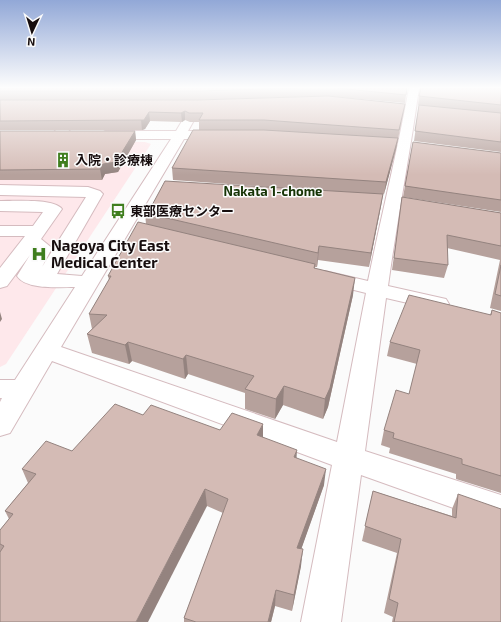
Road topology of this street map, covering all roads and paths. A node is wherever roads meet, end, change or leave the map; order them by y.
1 (77, 117) edge
2 (190, 117) edge
3 (406, 117) edge
4 (44, 135) edge
5 (58, 135) junction
6 (74, 135) edge
7 (90, 135) edge
8 (180, 135) junction
9 (234, 135) edge
10 (0, 190) edge
11 (0, 206) edge
12 (0, 231) edge
13 (35, 236) junction
14 (0, 257) edge
15 (19, 257) junction
16 (308, 273) edge
17 (44, 280) junction
18 (0, 282) edge
19 (88, 282) junction
20 (378, 290) junction
21 (455, 308) edge
22 (46, 350) junction
23 (11, 389) edge
24 (0, 425) edge
25 (348, 458) junction
26 (501, 510) edge
27 (321, 622) edge

1 - 5 street
2 - 8 street
3 - 20 street
4 - 5 street
5 - 6 street
7 - 8 street
8 - 9 street
8 - 19 street
10 - 17 street
11 - 13 street
12 - 13 street
13 - 15 street
13 - 17 street
14 - 15 street
15 - 18 street
16 - 20 street
17 - 19 street
19 - 22 street
20 - 21 street
20 - 25 street
22 - 23 street
22 - 25 street
23 - 24 street
25 - 26 street
25 - 27 street

